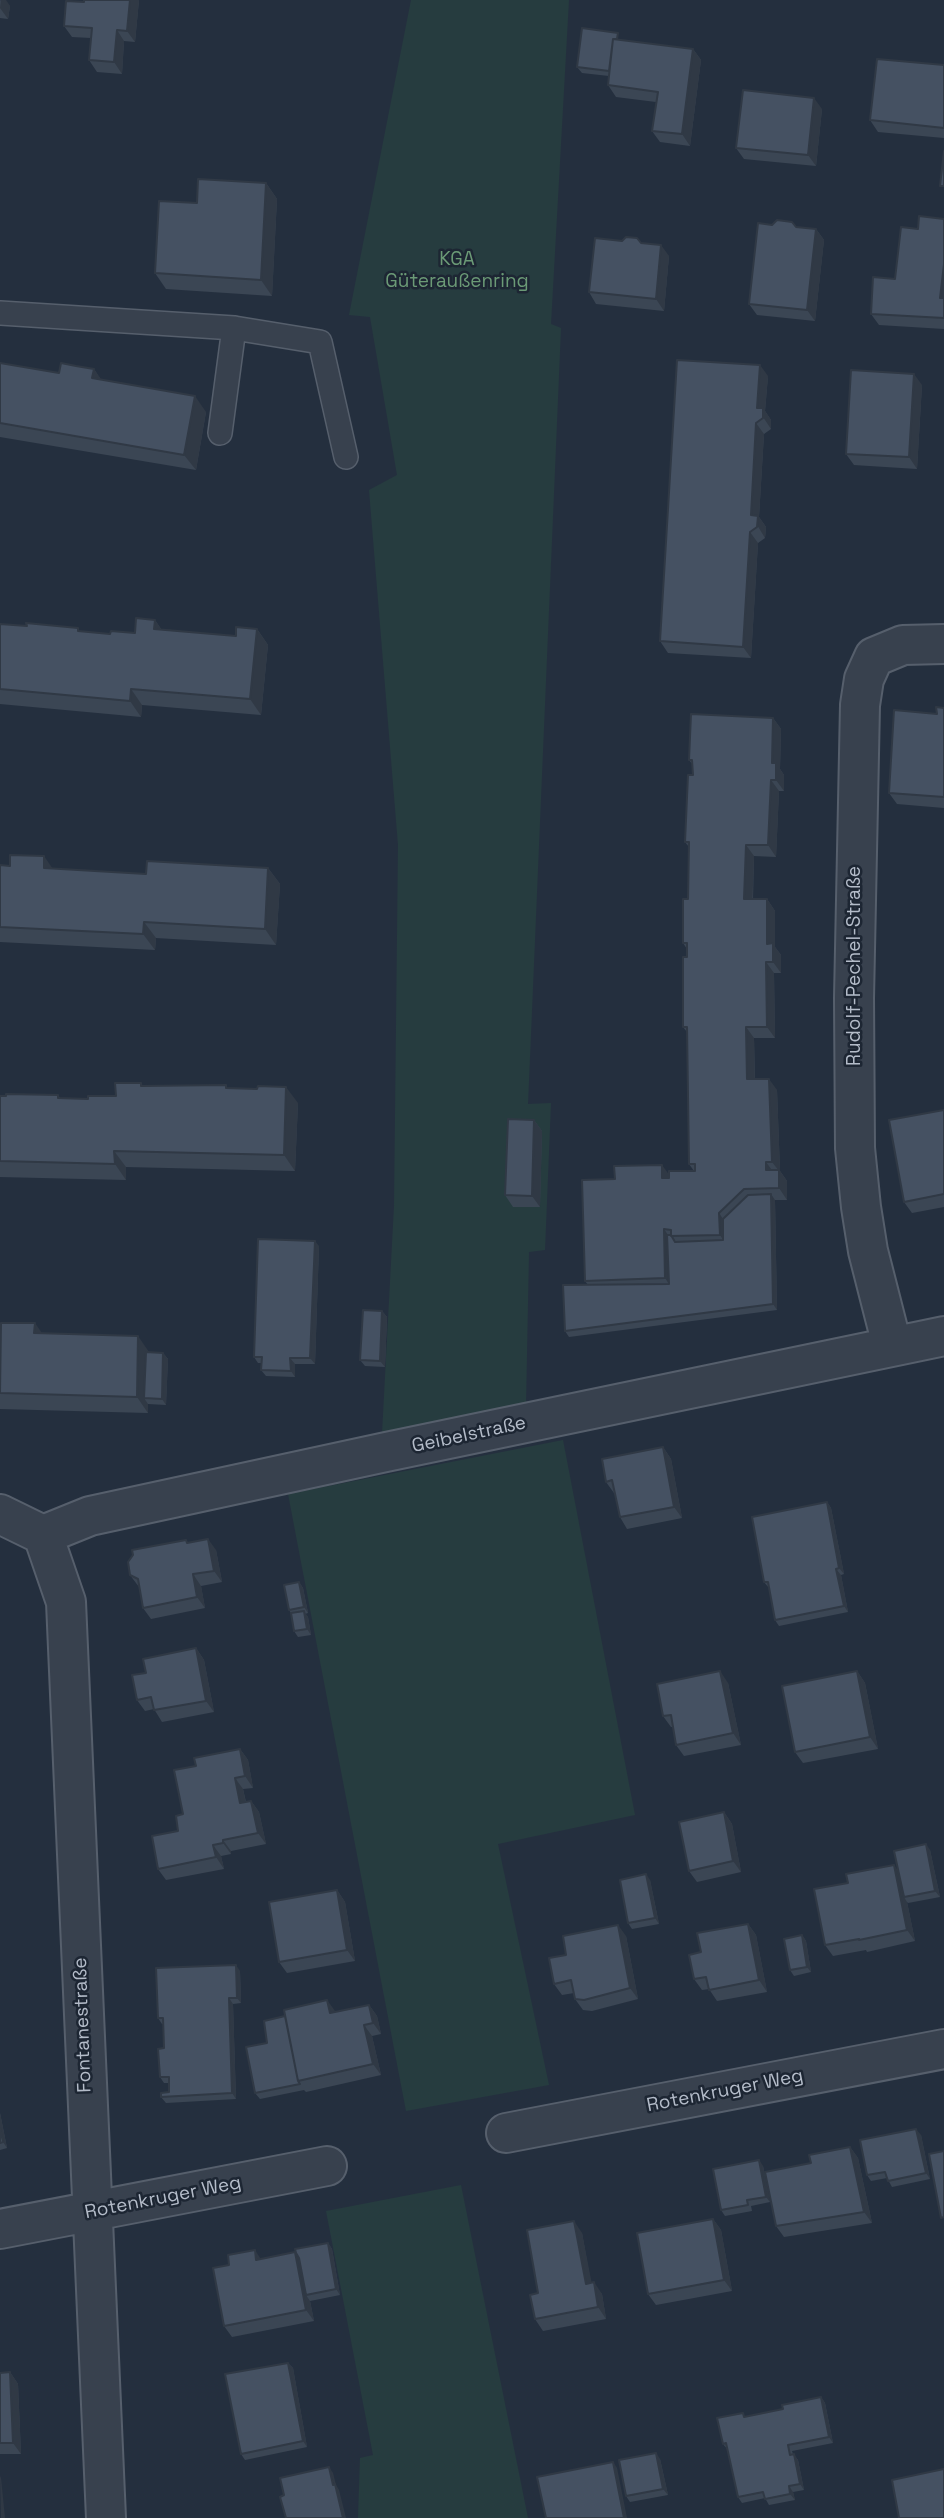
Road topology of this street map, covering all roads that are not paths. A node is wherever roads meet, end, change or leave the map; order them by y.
1 (0, 313) edge
2 (234, 328) junction
3 (220, 433) dead end
4 (346, 457) dead end
5 (944, 644) edge
6 (944, 1336) edge
7 (892, 1345) junction
8 (0, 1514) edge
9 (43, 1535) junction
10 (944, 2049) edge
11 (506, 2133) dead end
12 (327, 2166) dead end
13 (91, 2212) junction
14 (0, 2229) edge
15 (106, 2518) edge

1 - 2 lane
2 - 3 lane
2 - 4 lane
5 - 7 street, Rudolf-Pechel-Straße
6 - 7 street, Geibelstraße
7 - 9 street, Geibelstraße
8 - 9 street
9 - 13 street, Fontanestraße
10 - 11 street, Rotenkruger Weg
12 - 13 street, Rotenkruger Weg
13 - 14 street, Rotenkruger Weg
13 - 15 street, Fontanestraße

